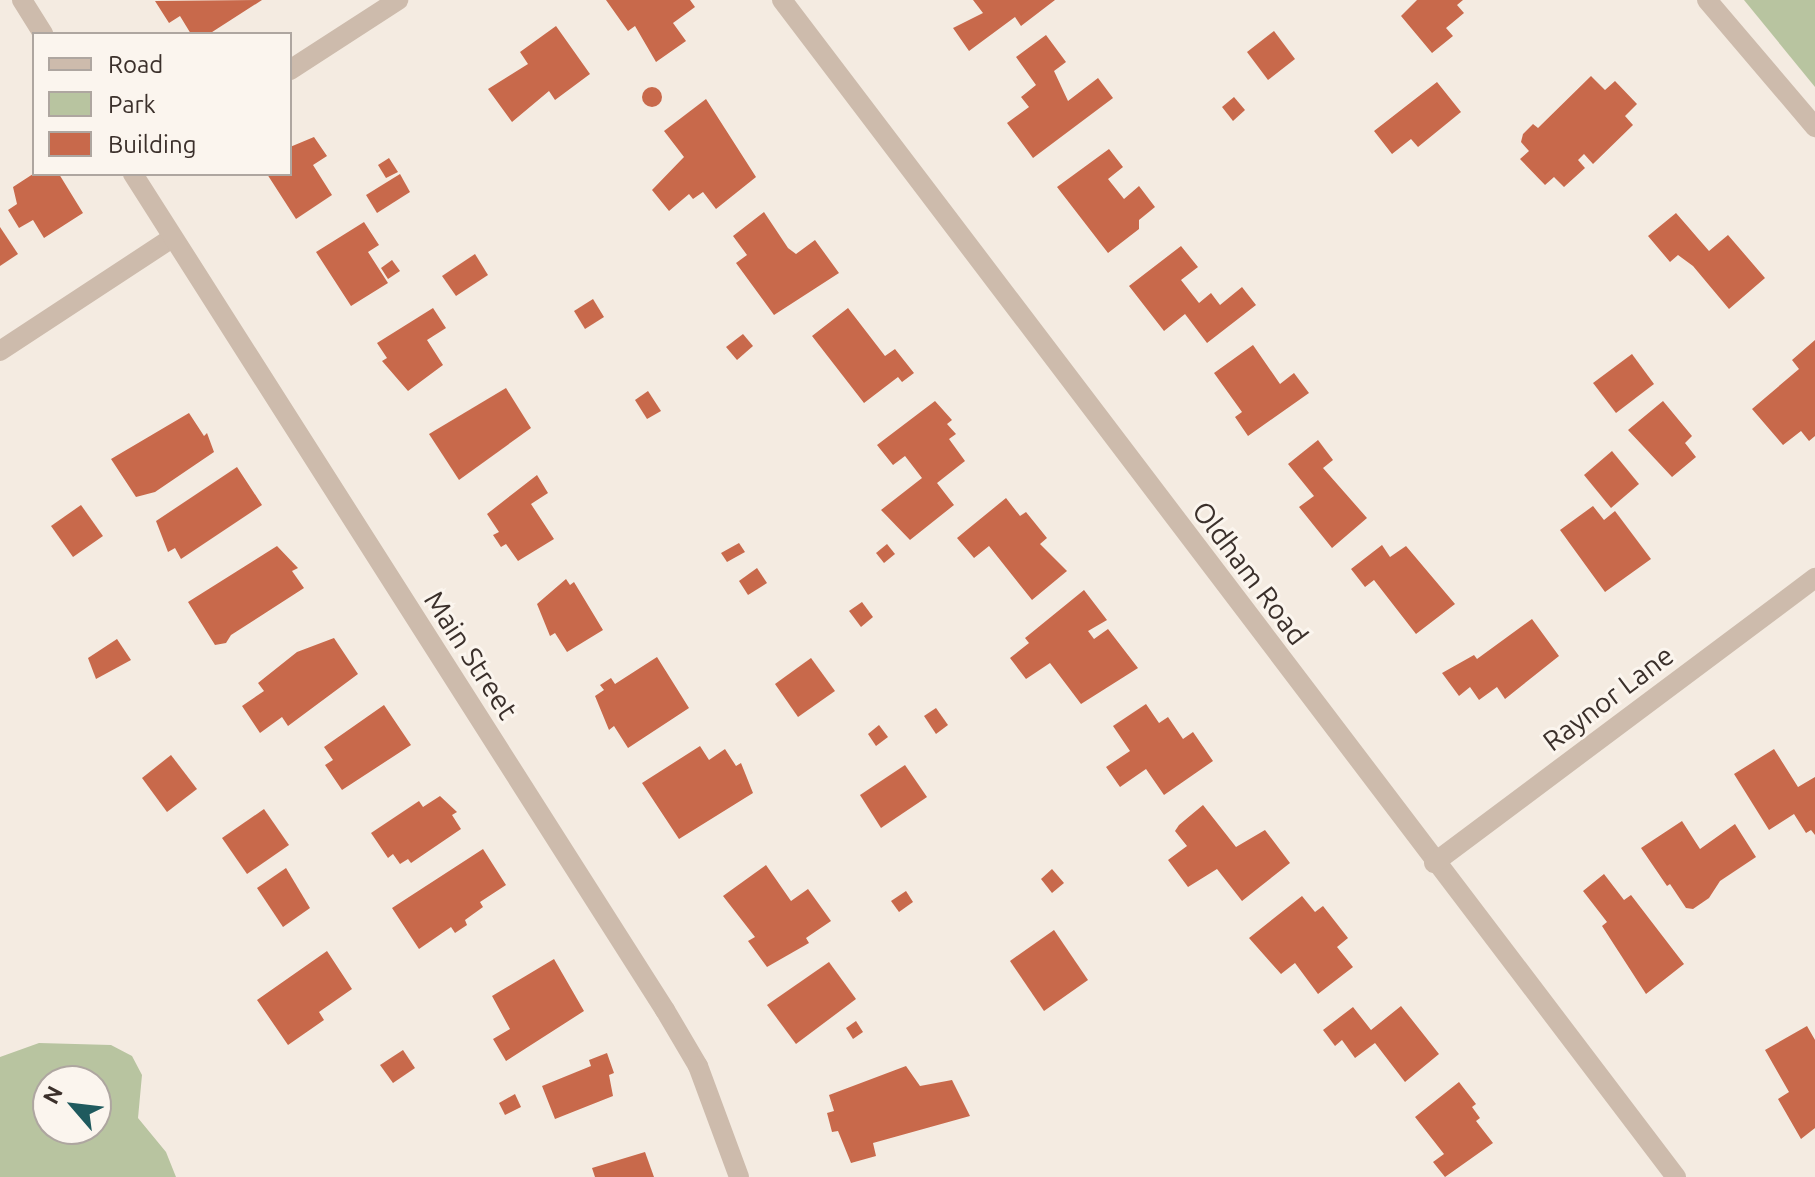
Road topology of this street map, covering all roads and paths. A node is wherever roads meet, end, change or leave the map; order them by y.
1 (22, 0) edge
2 (398, 0) edge
3 (782, 0) edge
4 (1707, 0) edge
5 (42, 32) edge
6 (292, 69) edge
7 (1815, 127) edge
8 (134, 176) edge
9 (172, 238) junction
10 (0, 351) edge
11 (1815, 578) edge
12 (1434, 863) junction
13 (739, 1177) edge
14 (1676, 1177) edge

1 - 5 street
2 - 6 street
3 - 12 street, Oldham Road
4 - 7 street
8 - 9 street, Main Street
9 - 10 street
9 - 13 street, Main Street
11 - 12 street, Raynor Lane
12 - 14 street, Oldham Road

